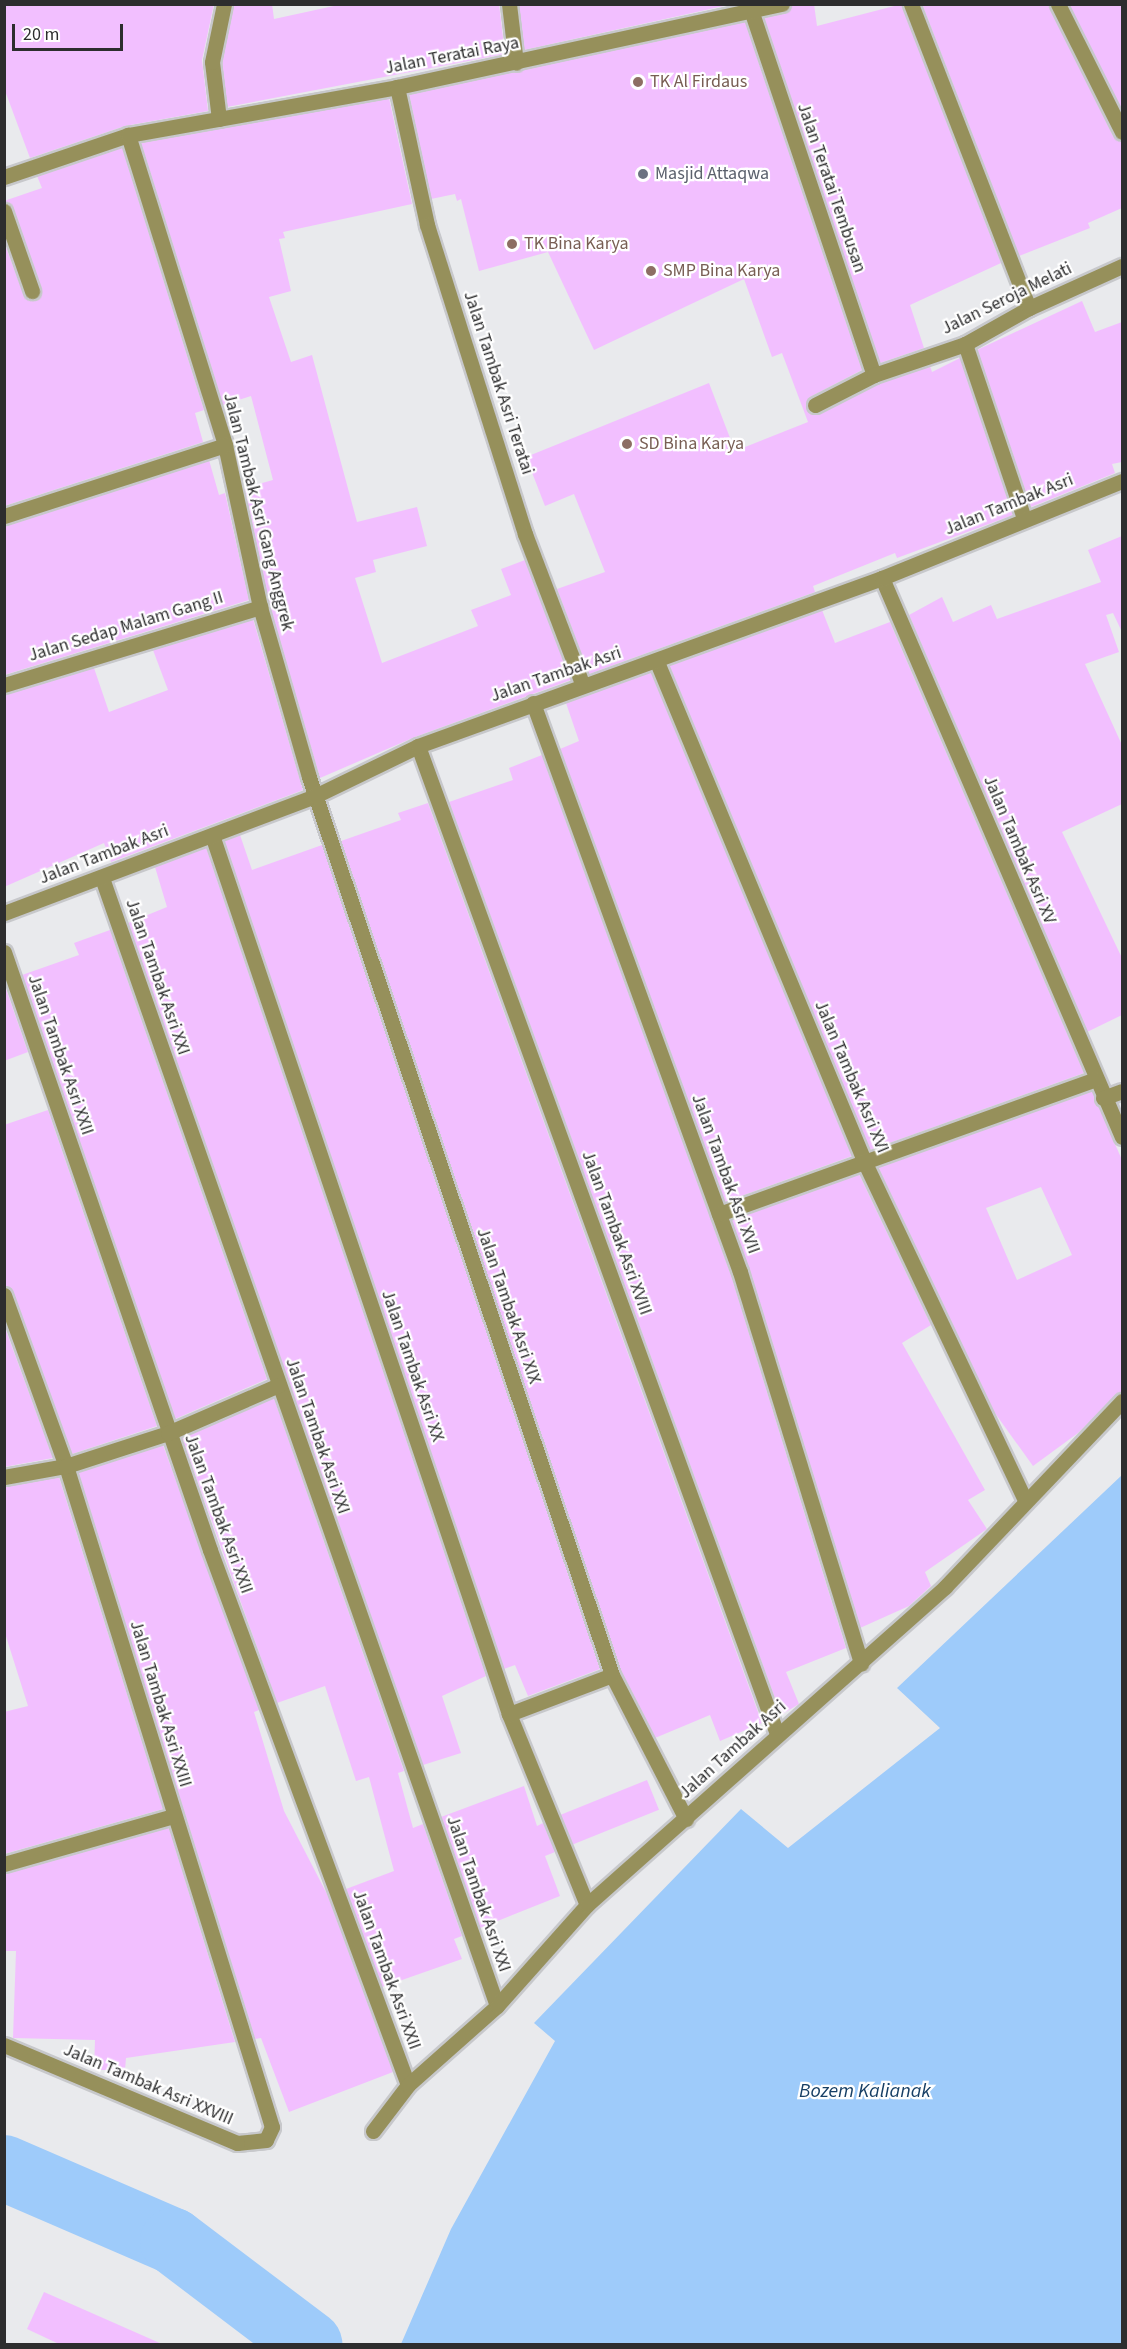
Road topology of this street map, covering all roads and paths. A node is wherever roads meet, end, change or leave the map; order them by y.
1 (225, 4) edge
2 (509, 4) edge
3 (782, 4) edge
4 (911, 4) edge
5 (1058, 4) edge
6 (752, 13) junction
7 (516, 63) junction
8 (397, 87) junction
9 (219, 119) junction
10 (1122, 132) edge
11 (128, 135) junction
12 (4, 177) edge
13 (4, 211) edge
14 (1122, 266) edge
15 (32, 291) dead end
16 (1029, 308) junction
17 (964, 344) junction
18 (874, 375) junction
19 (815, 405) dead end
20 (225, 445) junction
21 (1122, 481) edge
22 (4, 516) edge
23 (1024, 518) junction
24 (882, 578) junction
25 (260, 607) junction
26 (657, 662) junction
27 (582, 683) junction
28 (4, 685) edge
29 (533, 703) junction
30 (418, 746) junction
31 (315, 796) junction
32 (212, 835) junction
33 (102, 878) junction
34 (4, 913) edge
35 (4, 952) edge
36 (1096, 1078) junction
37 (1122, 1090) edge
38 (1103, 1098) junction
39 (1122, 1137) edge
40 (865, 1163) junction
41 (719, 1214) junction
42 (4, 1295) edge
43 (279, 1385) junction
44 (1122, 1401) edge
45 (168, 1433) junction
46 (66, 1466) junction
47 (4, 1477) edge
48 (1025, 1500) junction
49 (861, 1664) junction
50 (612, 1675) junction
51 (509, 1714) junction
52 (777, 1734) junction
53 (174, 1816) junction
54 (686, 1819) junction
55 (4, 1864) edge
56 (586, 1905) junction
57 (497, 2006) junction
58 (4, 2045) edge
59 (408, 2085) junction
60 (272, 2127) joint
61 (373, 2131) dead end

1 - 9 street
2 - 7 street
3 - 6 street, Jalan Teratai Raya
4 - 16 street
5 - 10 street
6 - 7 street, Jalan Teratai Raya
6 - 18 street, Jalan Teratai Tembusan
7 - 8 street, Jalan Teratai Raya
8 - 9 street, Jalan Teratai Raya
8 - 27 street, Jalan Tambak Asri Teratai
9 - 11 street, Jalan Teratai Raya
11 - 12 street, Jalan Teratai Raya
11 - 20 street, Jalan Tambak Asri Gang Anggrek
13 - 15 street
14 - 16 street, Jalan Seroja Melati
16 - 17 street, Jalan Seroja Melati
17 - 18 street, Jalan Seroja Melati
17 - 23 street
18 - 19 street, Jalan Seroja Melati
20 - 22 street
20 - 25 street, Jalan Tambak Asri Gang Anggrek
21 - 23 street, Jalan Tambak Asri
23 - 24 street, Jalan Tambak Asri
24 - 26 street, Jalan Tambak Asri
24 - 36 street, Jalan Tambak Asri XV
25 - 28 street, Jalan Sedap Malam Gang II
25 - 31 street, Jalan Tambak Asri Gang Anggrek
26 - 27 street, Jalan Tambak Asri
26 - 40 street, Jalan Tambak Asri XVI
27 - 29 street, Jalan Tambak Asri
29 - 30 street, Jalan Tambak Asri
29 - 41 street, Jalan Tambak Asri XVII
30 - 31 street, Jalan Tambak Asri
30 - 52 street, Jalan Tambak Asri XVIII
31 - 32 street, Jalan Tambak Asri
31 - 50 street, Jalan Tambak Asri XIX
32 - 33 street, Jalan Tambak Asri
32 - 51 street, Jalan Tambak Asri XX
33 - 34 street, Jalan Tambak Asri
33 - 43 street, Jalan Tambak Asri XXI
35 - 45 street, Jalan Tambak Asri XXII
36 - 38 street, Jalan Tambak Asri XV
36 - 40 street
37 - 38 street
38 - 39 street, Jalan Tambak Asri XV
40 - 41 street
40 - 48 street, Jalan Tambak Asri XVI
41 - 49 street, Jalan Tambak Asri XVII
42 - 46 street, Jalan Tambak Asri XXIII
43 - 45 street
43 - 57 street, Jalan Tambak Asri XXI
44 - 48 street, Jalan Tambak Asri
45 - 46 street
45 - 59 street, Jalan Tambak Asri XXII
46 - 47 street
46 - 53 street, Jalan Tambak Asri XXIII
48 - 49 street, Jalan Tambak Asri
49 - 52 street, Jalan Tambak Asri
50 - 51 street
50 - 54 street, Jalan Tambak Asri XIX
51 - 56 street, Jalan Tambak Asri XX
52 - 54 street, Jalan Tambak Asri
53 - 55 street
53 - 60 street, Jalan Tambak Asri XXIII
54 - 56 street, Jalan Tambak Asri
56 - 57 street, Jalan Tambak Asri
57 - 59 street, Jalan Tambak Asri
58 - 60 street, Jalan Tambak Asri XXVIII
59 - 61 street, Jalan Tambak Asri

